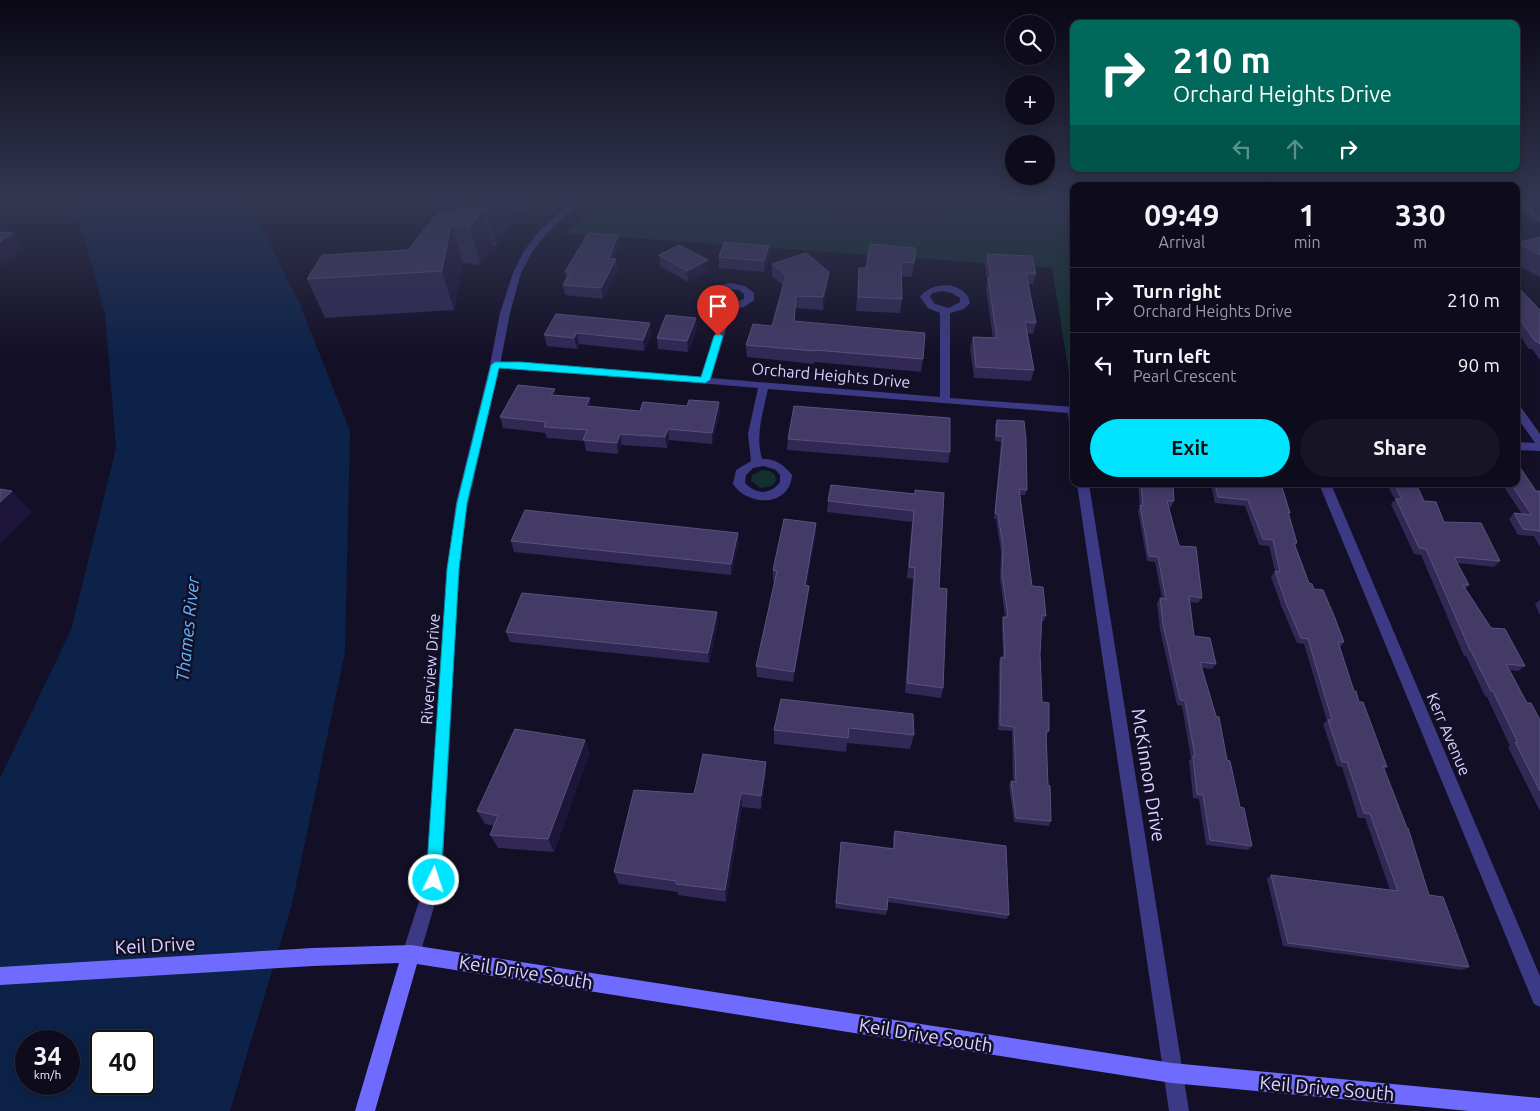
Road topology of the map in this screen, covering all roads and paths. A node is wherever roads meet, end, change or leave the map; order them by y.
1 (528, 254) edge
2 (728, 307) dead end
3 (945, 310) dead end
4 (495, 365) junction
5 (705, 380) junction
6 (764, 385) junction
7 (945, 401) junction
8 (1070, 410) edge
9 (1520, 414) edge
10 (1540, 442) edge
11 (1520, 446) edge
12 (1540, 447) edge
13 (757, 463) dead end
14 (1083, 487) edge
15 (1326, 487) edge
16 (411, 954) junction
17 (313, 957) joint
18 (0, 976) edge
19 (1540, 998) edge
20 (1172, 1074) junction
21 (1540, 1108) edge
22 (365, 1111) edge
23 (1180, 1111) edge

1 - 4 street, Riverview Drive
2 - 5 street
3 - 7 street
4 - 5 street, Orchard Heights Drive
4 - 16 street, Riverview Drive
5 - 6 street, Orchard Heights Drive
6 - 7 street, Orchard Heights Drive
6 - 13 street
7 - 8 street, Orchard Heights Drive
9 - 10 street
11 - 12 street
14 - 20 street, McKinnon Drive
15 - 19 street, Kerr Avenue
16 - 17 main road, Keil Drive South
16 - 20 main road, Keil Drive South
16 - 22 main road
17 - 18 main road, Keil Drive
20 - 21 main road, Keil Drive South
20 - 23 street, McKinnon Drive

